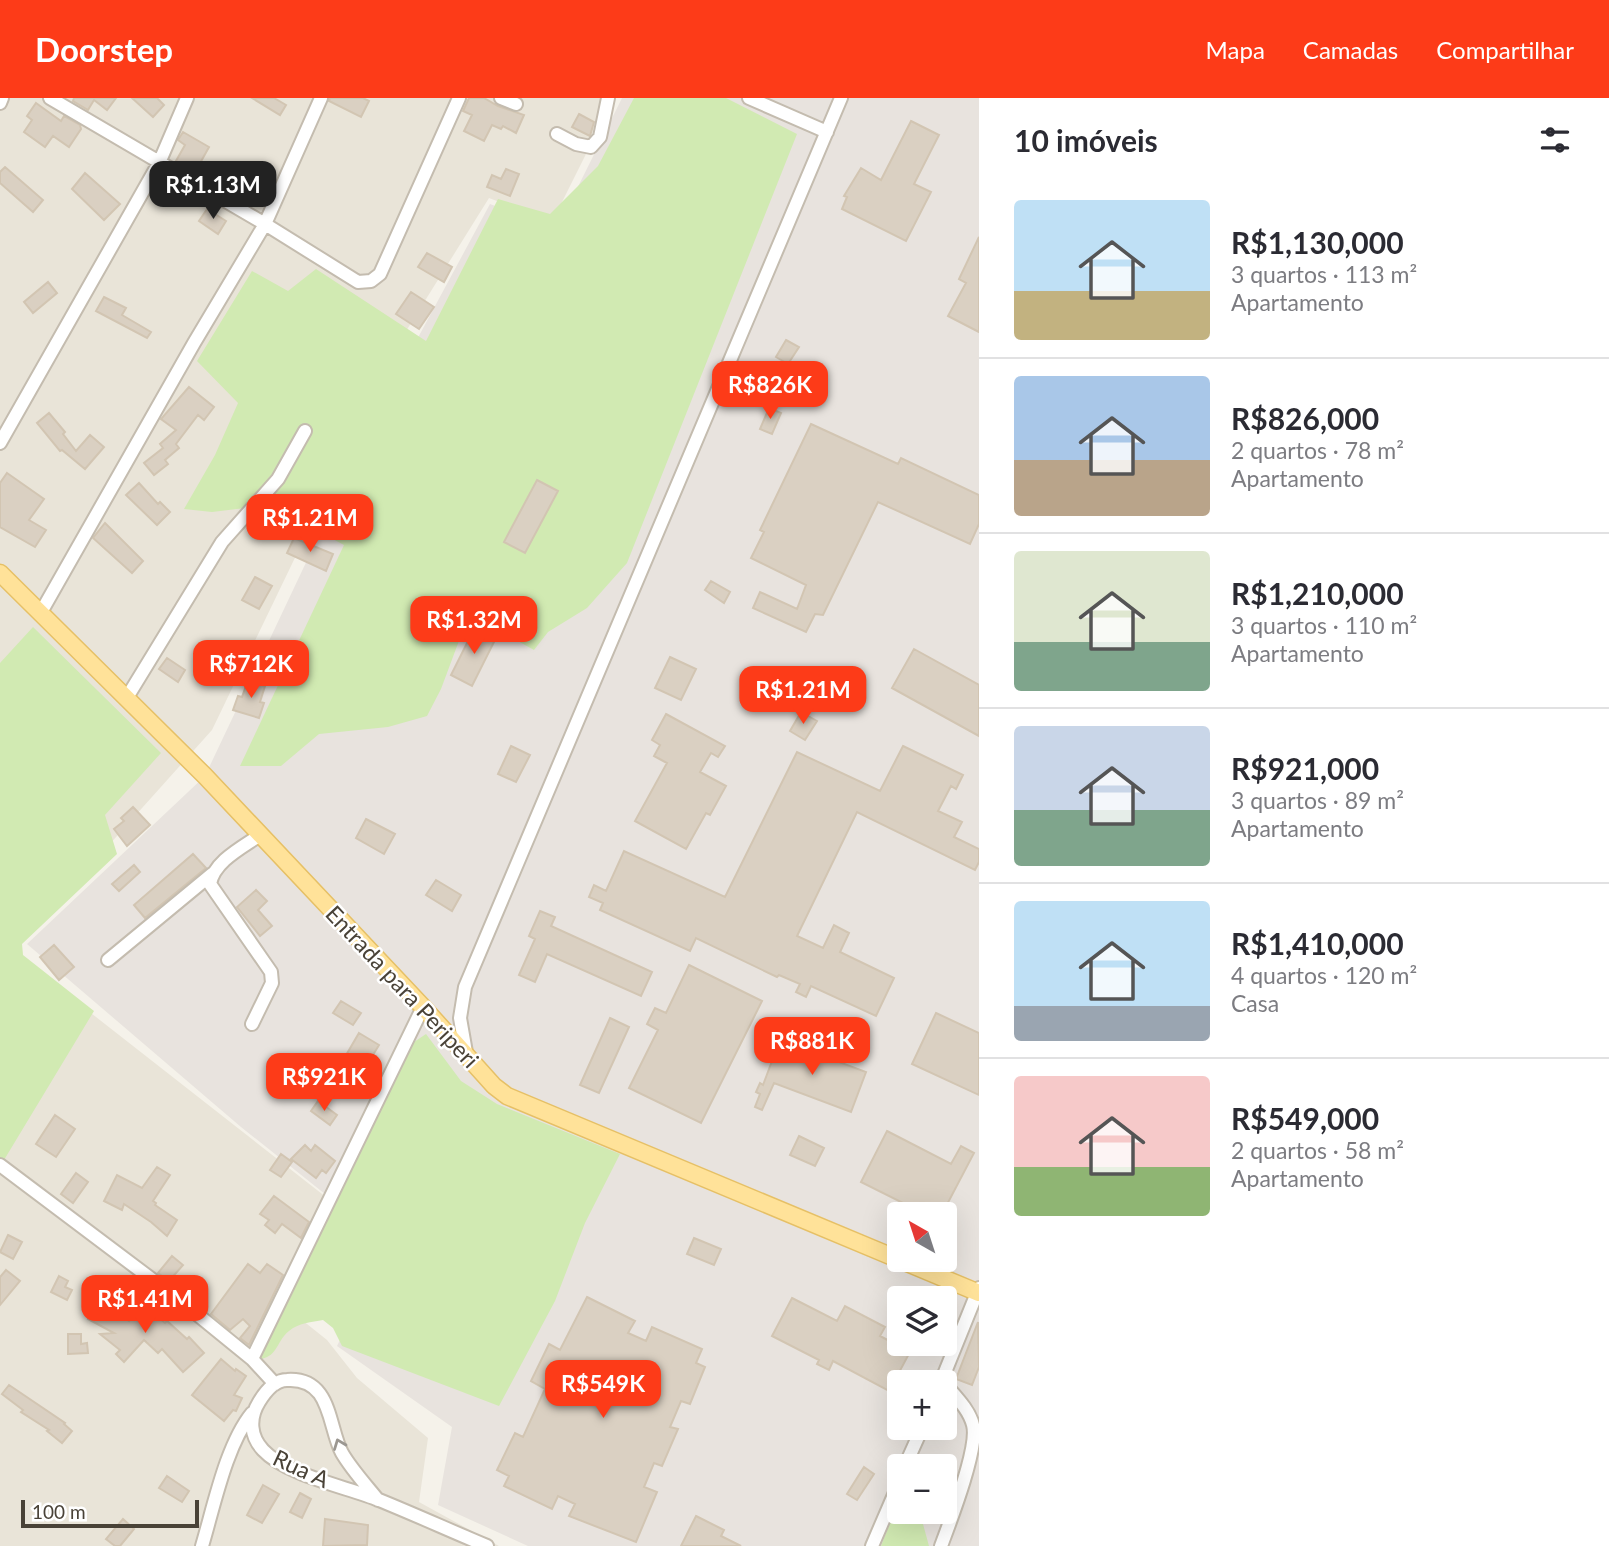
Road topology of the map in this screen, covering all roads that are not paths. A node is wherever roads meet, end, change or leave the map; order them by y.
1 (50, 98) edge
2 (187, 98) edge
3 (321, 98) edge
4 (460, 98) edge
5 (501, 98) edge
6 (608, 98) edge
7 (749, 98) edge
8 (841, 98) edge
9 (516, 104) dead end
10 (827, 131) junction
11 (557, 134) dead end
12 (159, 163) junction
13 (265, 224) junction
14 (305, 431) dead end
15 (0, 443) edge
16 (0, 573) edge
17 (40, 614) junction
18 (127, 699) junction
19 (260, 835) junction
20 (212, 874) junction
21 (107, 960) dead end
22 (423, 1007) junction
23 (252, 1024) dead end
24 (468, 1058) junction
25 (0, 1165) edge
26 (887, 1255) edge
27 (930, 1272) edge
28 (978, 1291) edge
29 (252, 1359) junction
30 (948, 1370) edge
31 (275, 1384) junction
32 (957, 1400) edge
33 (254, 1411) junction
34 (378, 1500) junction
35 (887, 1511) edge
36 (202, 1546) edge
37 (487, 1546) edge
38 (872, 1546) edge
39 (941, 1546) edge

1 - 12 street
2 - 12 street
3 - 13 street
4 - 13 street
5 - 9 street
6 - 11 street
7 - 10 street
8 - 10 street
10 - 24 street
12 - 13 street
12 - 15 street
13 - 17 street
14 - 18 street
16 - 17 main road, Entrada para Periperi
17 - 18 main road, Entrada para Periperi
18 - 19 main road, Entrada para Periperi
19 - 20 street
19 - 22 main road, Entrada para Periperi
20 - 21 street
20 - 23 street
22 - 24 main road, Entrada para Periperi
22 - 29 street
24 - 26 main road, Entrada para Periperi
25 - 29 street
27 - 28 main road, Entrada para Periperi
28 - 30 street
29 - 31 street
31 - 33 street
34 -> 31 street, Rua A
32 - 39 street
33 - 34 street, Rua A
33 - 36 street
34 - 37 street, Rua A
35 - 38 street

